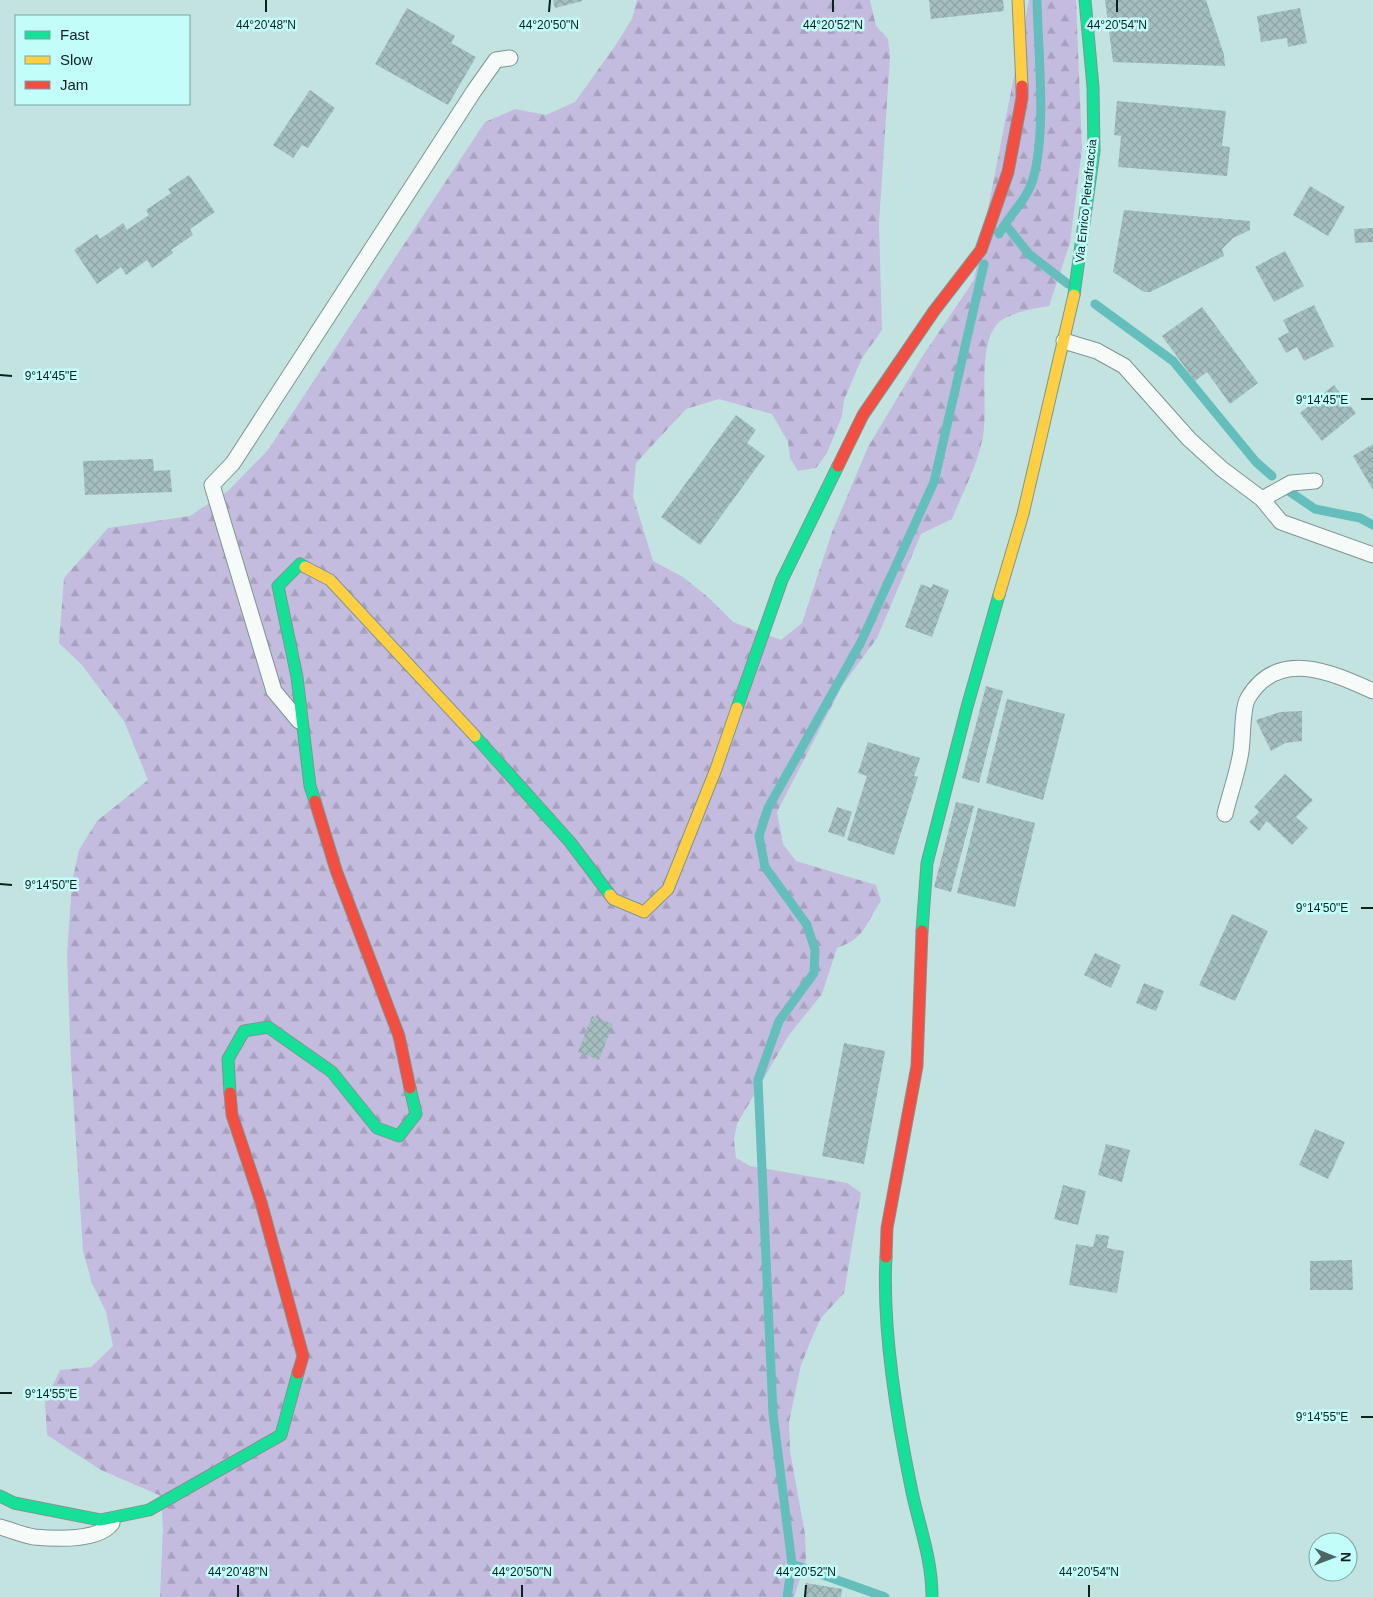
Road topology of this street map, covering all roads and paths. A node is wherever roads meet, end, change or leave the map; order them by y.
1 (1018, 0) edge
2 (1085, 0) edge
3 (510, 58) dead end
4 (1064, 341) junction
5 (1315, 481) dead end
6 (1262, 499) junction
7 (1373, 555) edge
8 (1373, 692) edge
9 (303, 726) junction
10 (1225, 814) dead end
11 (0, 1496) edge
12 (118, 1516) junction
13 (0, 1527) edge
14 (932, 1597) edge

1 - 9 street
2 - 4 street, Via Enrico Pietrafraccia
3 - 9 lane
4 - 6 lane
4 - 14 street, Via Enrico Pietrafraccia
5 - 6 lane
6 - 7 lane
8 - 10 lane
9 - 12 street
11 - 12 street
12 - 13 lane

